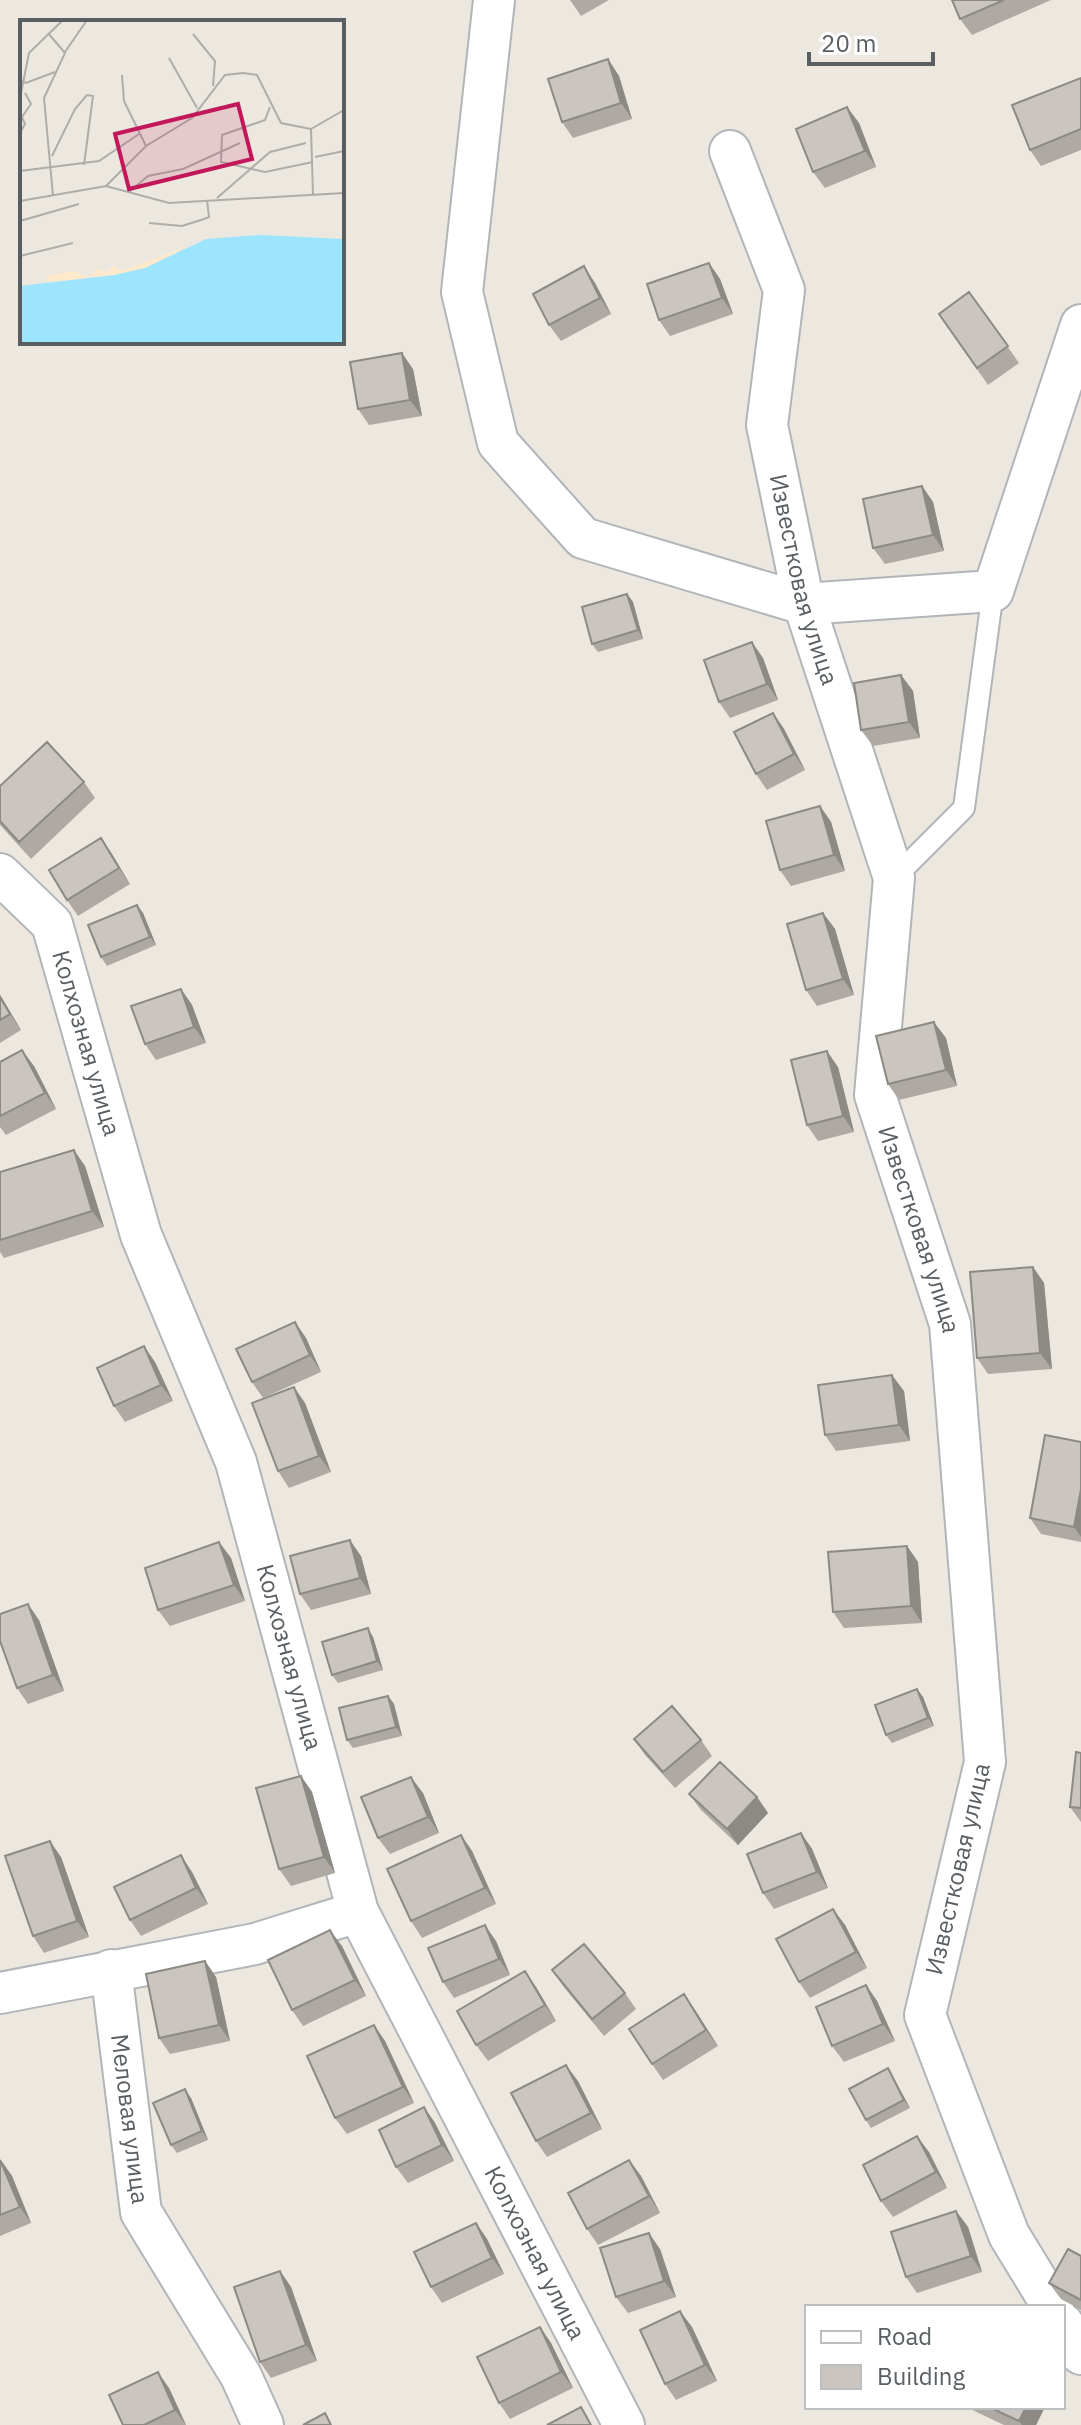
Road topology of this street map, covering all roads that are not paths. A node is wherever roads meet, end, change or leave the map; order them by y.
1 (494, 0) edge
2 (730, 151) dead end
3 (1081, 325) edge
4 (993, 591) junction
5 (804, 604) junction
6 (0, 874) edge
7 (894, 878) junction
8 (358, 1912) junction
9 (111, 1970) junction
10 (0, 1993) edge
11 (1052, 2305) edge
12 (1065, 2327) edge
13 (1081, 2354) edge
14 (263, 2425) edge
15 (624, 2425) edge

1 - 5 street
2 - 5 street, Известковая улица
3 - 4 street
4 - 5 street
4 - 7 lane
5 - 7 street, Известковая улица
6 - 8 street, Колхозная улица
7 - 11 street, Известковая улица
8 - 9 street
8 - 15 street, Колхозная улица
9 - 10 street
9 - 14 street, Меловая улица
12 - 13 street

